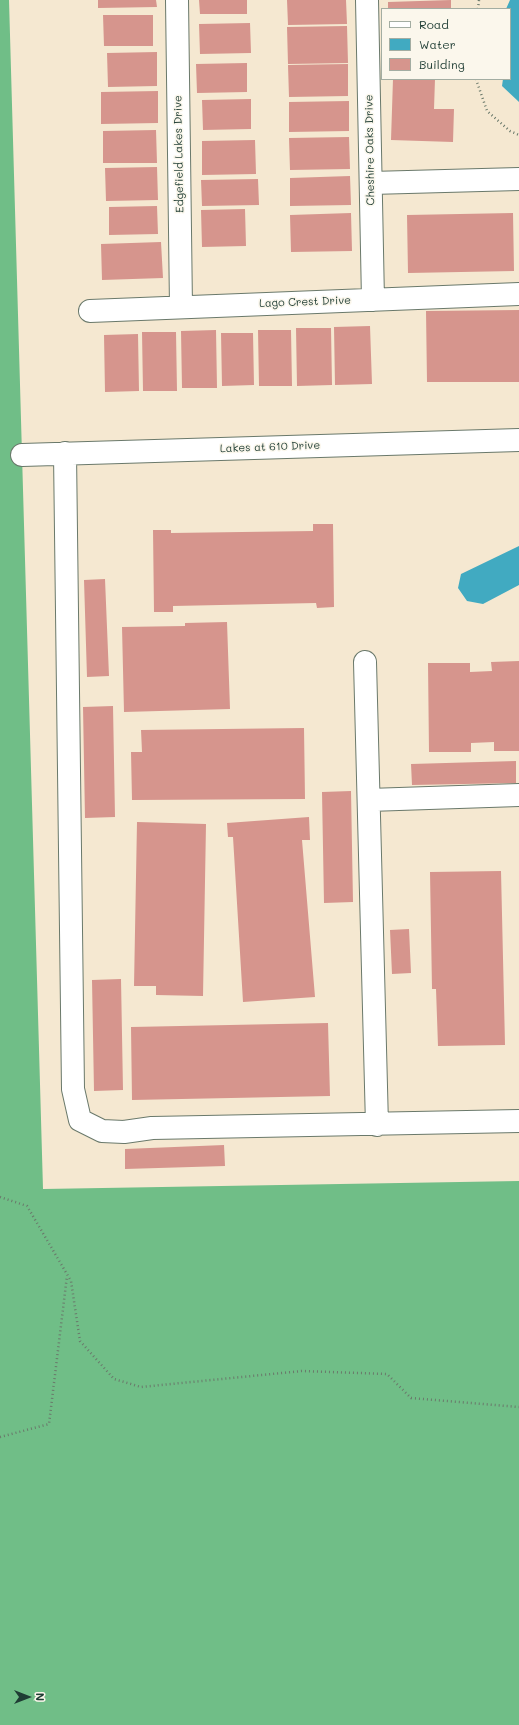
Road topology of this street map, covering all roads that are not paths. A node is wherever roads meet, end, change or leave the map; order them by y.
1 (177, 0) edge
2 (367, 0) edge
3 (519, 179) edge
4 (371, 183) junction
5 (519, 294) edge
6 (373, 300) junction
7 (181, 307) junction
8 (90, 310) dead end
9 (519, 440) edge
10 (65, 453) junction
11 (22, 455) dead end
12 (365, 662) dead end
13 (519, 795) edge
14 (369, 800) junction
15 (519, 1120) edge
16 (377, 1125) junction

1 - 7 street, Edgefield Lakes Drive
2 - 4 street, Cheshire Oaks Drive
3 - 4 street
4 - 6 street, Cheshire Oaks Drive
5 - 6 street, Lago Crest Drive
6 - 7 street, Lago Crest Drive
7 - 8 street, Lago Crest Drive
9 - 10 street, Lakes at 610 Drive
10 - 11 street, Lakes at 610 Drive
10 - 16 street
12 - 14 street
13 - 14 street
14 - 16 street
15 - 16 street

